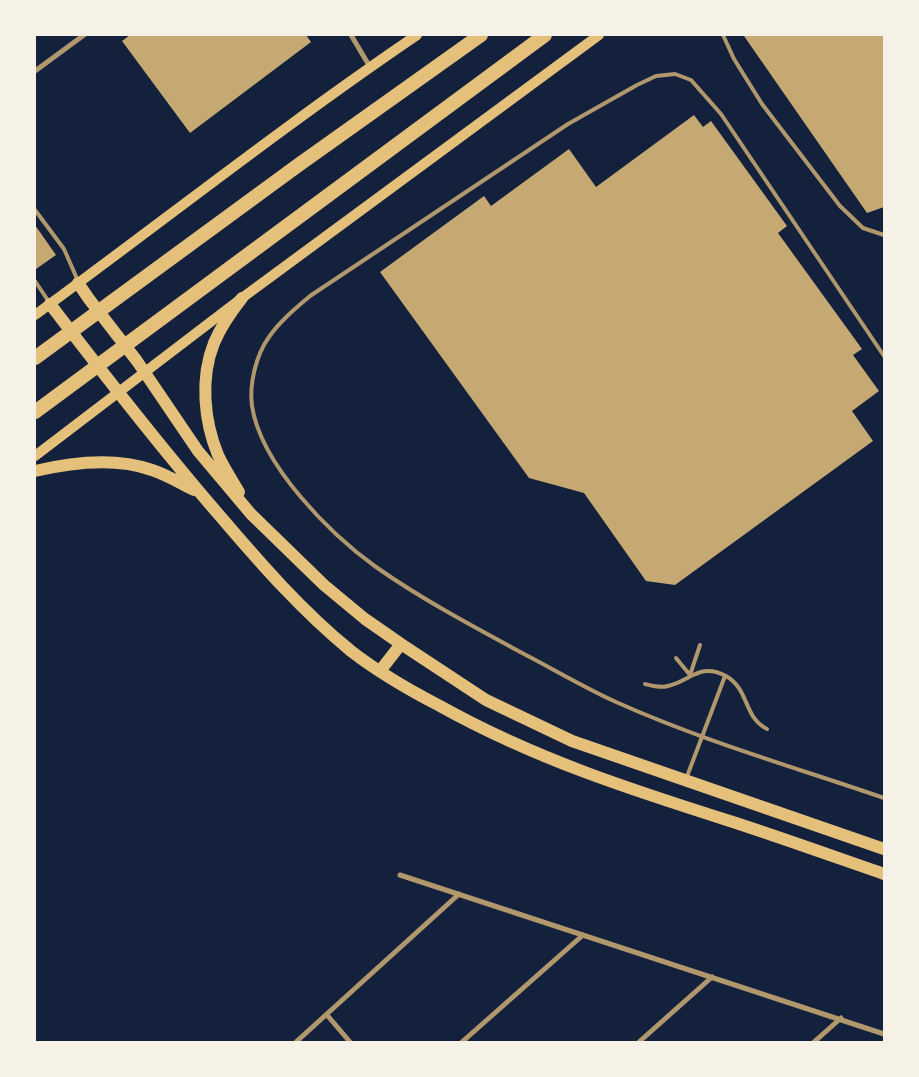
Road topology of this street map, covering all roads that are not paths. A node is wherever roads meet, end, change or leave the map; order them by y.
1 (84, 35) edge
2 (350, 35) edge
3 (417, 35) edge
4 (481, 35) edge
5 (545, 35) edge
6 (599, 35) edge
7 (723, 35) edge
8 (370, 66) junction
9 (35, 71) edge
10 (35, 210) edge
11 (884, 235) edge
12 (35, 281) edge
13 (78, 283) junction
14 (242, 298) junction
15 (50, 304) junction
16 (35, 315) edge
17 (884, 356) edge
18 (35, 358) edge
19 (144, 373) junction
20 (119, 393) junction
21 (35, 412) edge
22 (35, 456) edge
23 (35, 472) edge
24 (199, 493) junction
25 (250, 514) junction
26 (401, 644) junction
27 (700, 645) dead end
28 (676, 658) dead end
29 (380, 671) junction
30 (690, 675) junction
31 (725, 676) junction
32 (645, 684) dead end
33 (767, 729) dead end
34 (702, 737) junction
35 (685, 781) junction
36 (884, 798) edge
37 (884, 849) edge
38 (884, 874) edge
39 (400, 875) dead end
40 (459, 894) junction
41 (583, 935) junction
42 (712, 977) junction
43 (327, 1015) junction
44 (841, 1018) junction
45 (884, 1034) edge
46 (296, 1042) edge
47 (350, 1042) edge
48 (462, 1042) edge
49 (639, 1042) edge
50 (814, 1042) edge

1 - 9 street
2 - 8 street
3 - 8 main road
4 - 18 highway
5 - 21 highway
6 - 14 main road
7 - 11 lane
8 - 13 main road
10 - 13 lane
12 - 15 lane
13 - 15 main road
13 - 19 main road
14 - 19 main road
14 - 25 main road
15 - 16 main road
15 - 20 main road
17 - 34 lane
19 - 20 main road
19 - 25 main road
20 - 22 main road
20 - 24 main road
23 - 24 main road
24 - 29 main road
25 - 26 main road
26 - 29 main road
26 - 35 main road
27 - 30 lane
28 - 30 lane
29 - 38 main road
30 - 31 lane
30 - 32 lane
31 - 33 lane
31 - 34 lane
34 - 35 lane
34 - 36 lane
35 - 37 main road
39 - 40 street
40 - 41 street
40 - 43 street
41 - 42 street
41 - 48 street
42 - 44 street
42 - 49 street
43 - 46 street
43 - 47 street
44 - 45 street
44 - 50 street

